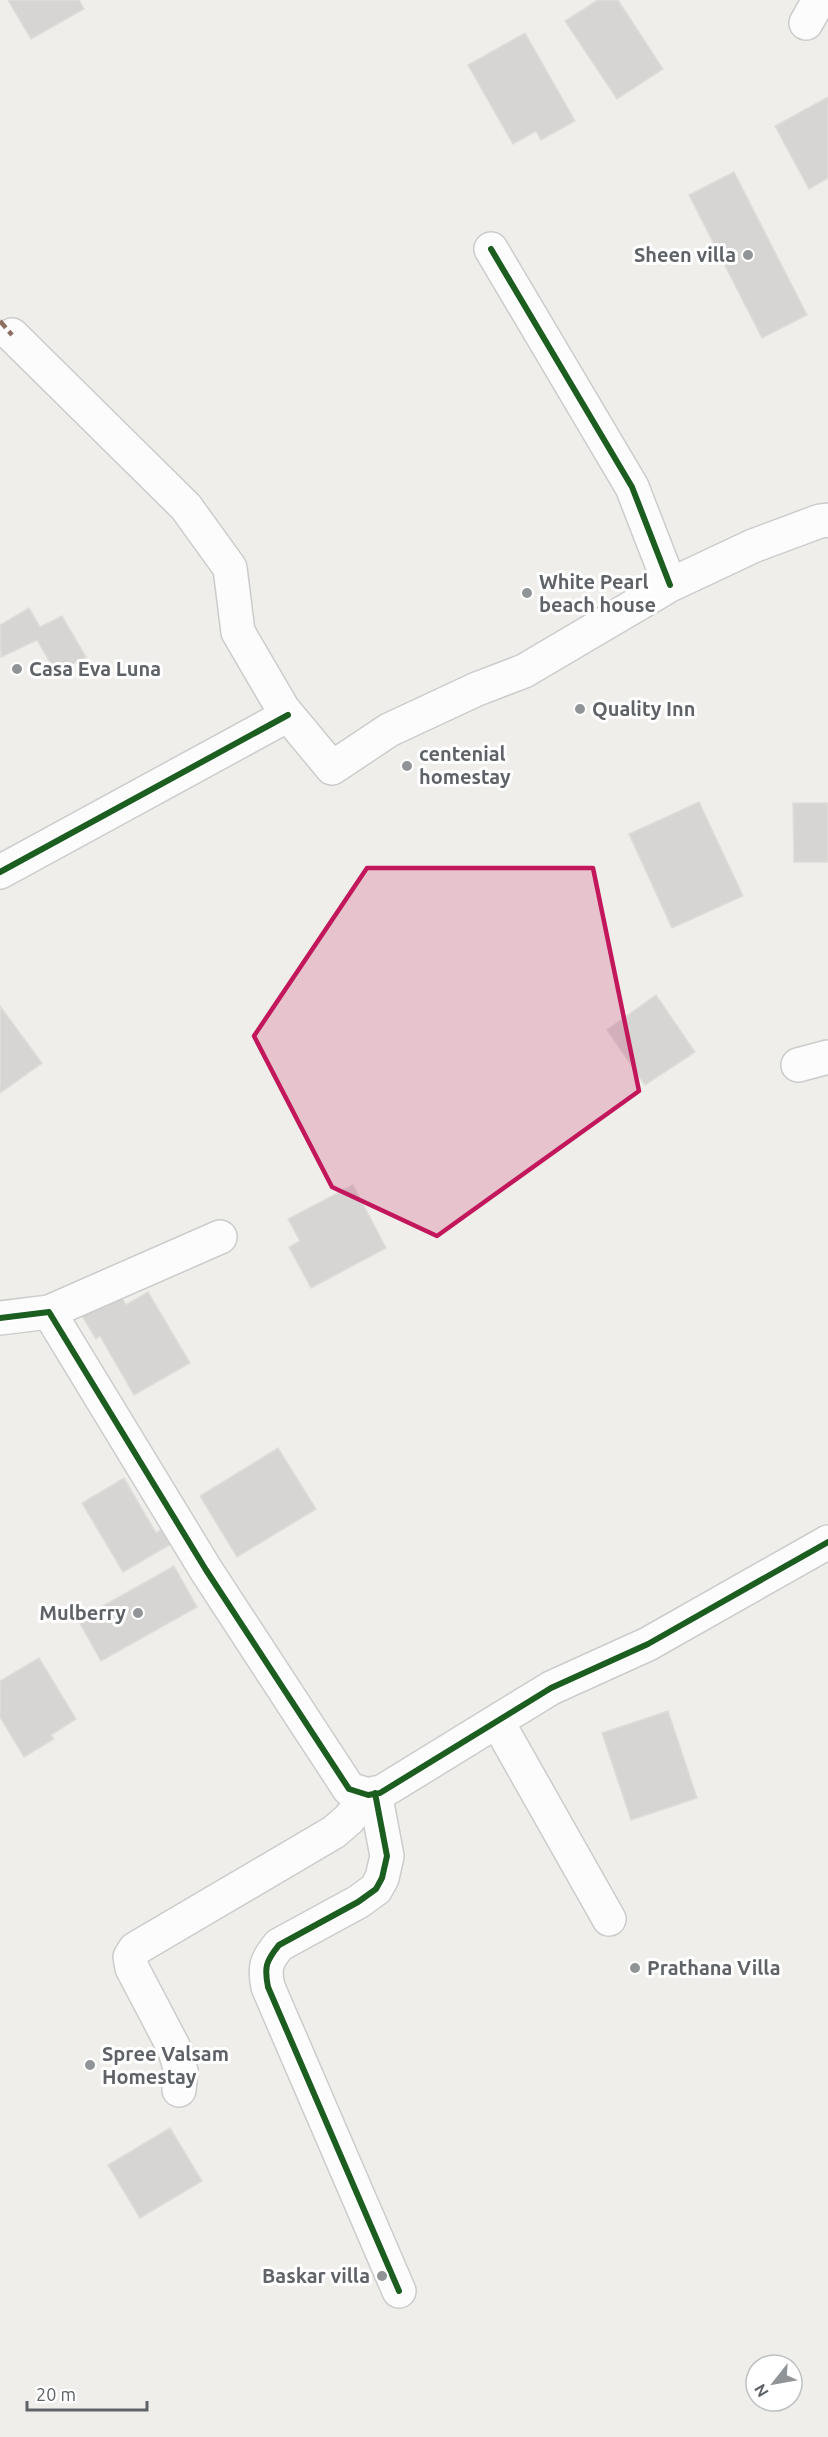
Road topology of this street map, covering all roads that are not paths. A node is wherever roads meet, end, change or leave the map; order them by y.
1 (491, 249) dead end
2 (12, 335) dead end
3 (828, 520) edge
4 (670, 585) junction
5 (288, 715) junction
6 (0, 872) edge
7 (220, 1237) dead end
8 (49, 1312) junction
9 (0, 1318) edge
10 (828, 1542) edge
11 (497, 1721) junction
12 (371, 1794) junction
13 (609, 1919) dead end
14 (178, 2090) dead end
15 (399, 2292) dead end

1 - 4 street
2 - 5 street
3 - 4 street
4 - 5 street
5 - 6 street
7 - 8 street
8 - 9 street
8 - 12 street
10 - 11 street
11 - 12 street
11 - 13 street
12 - 14 street
12 - 15 street

